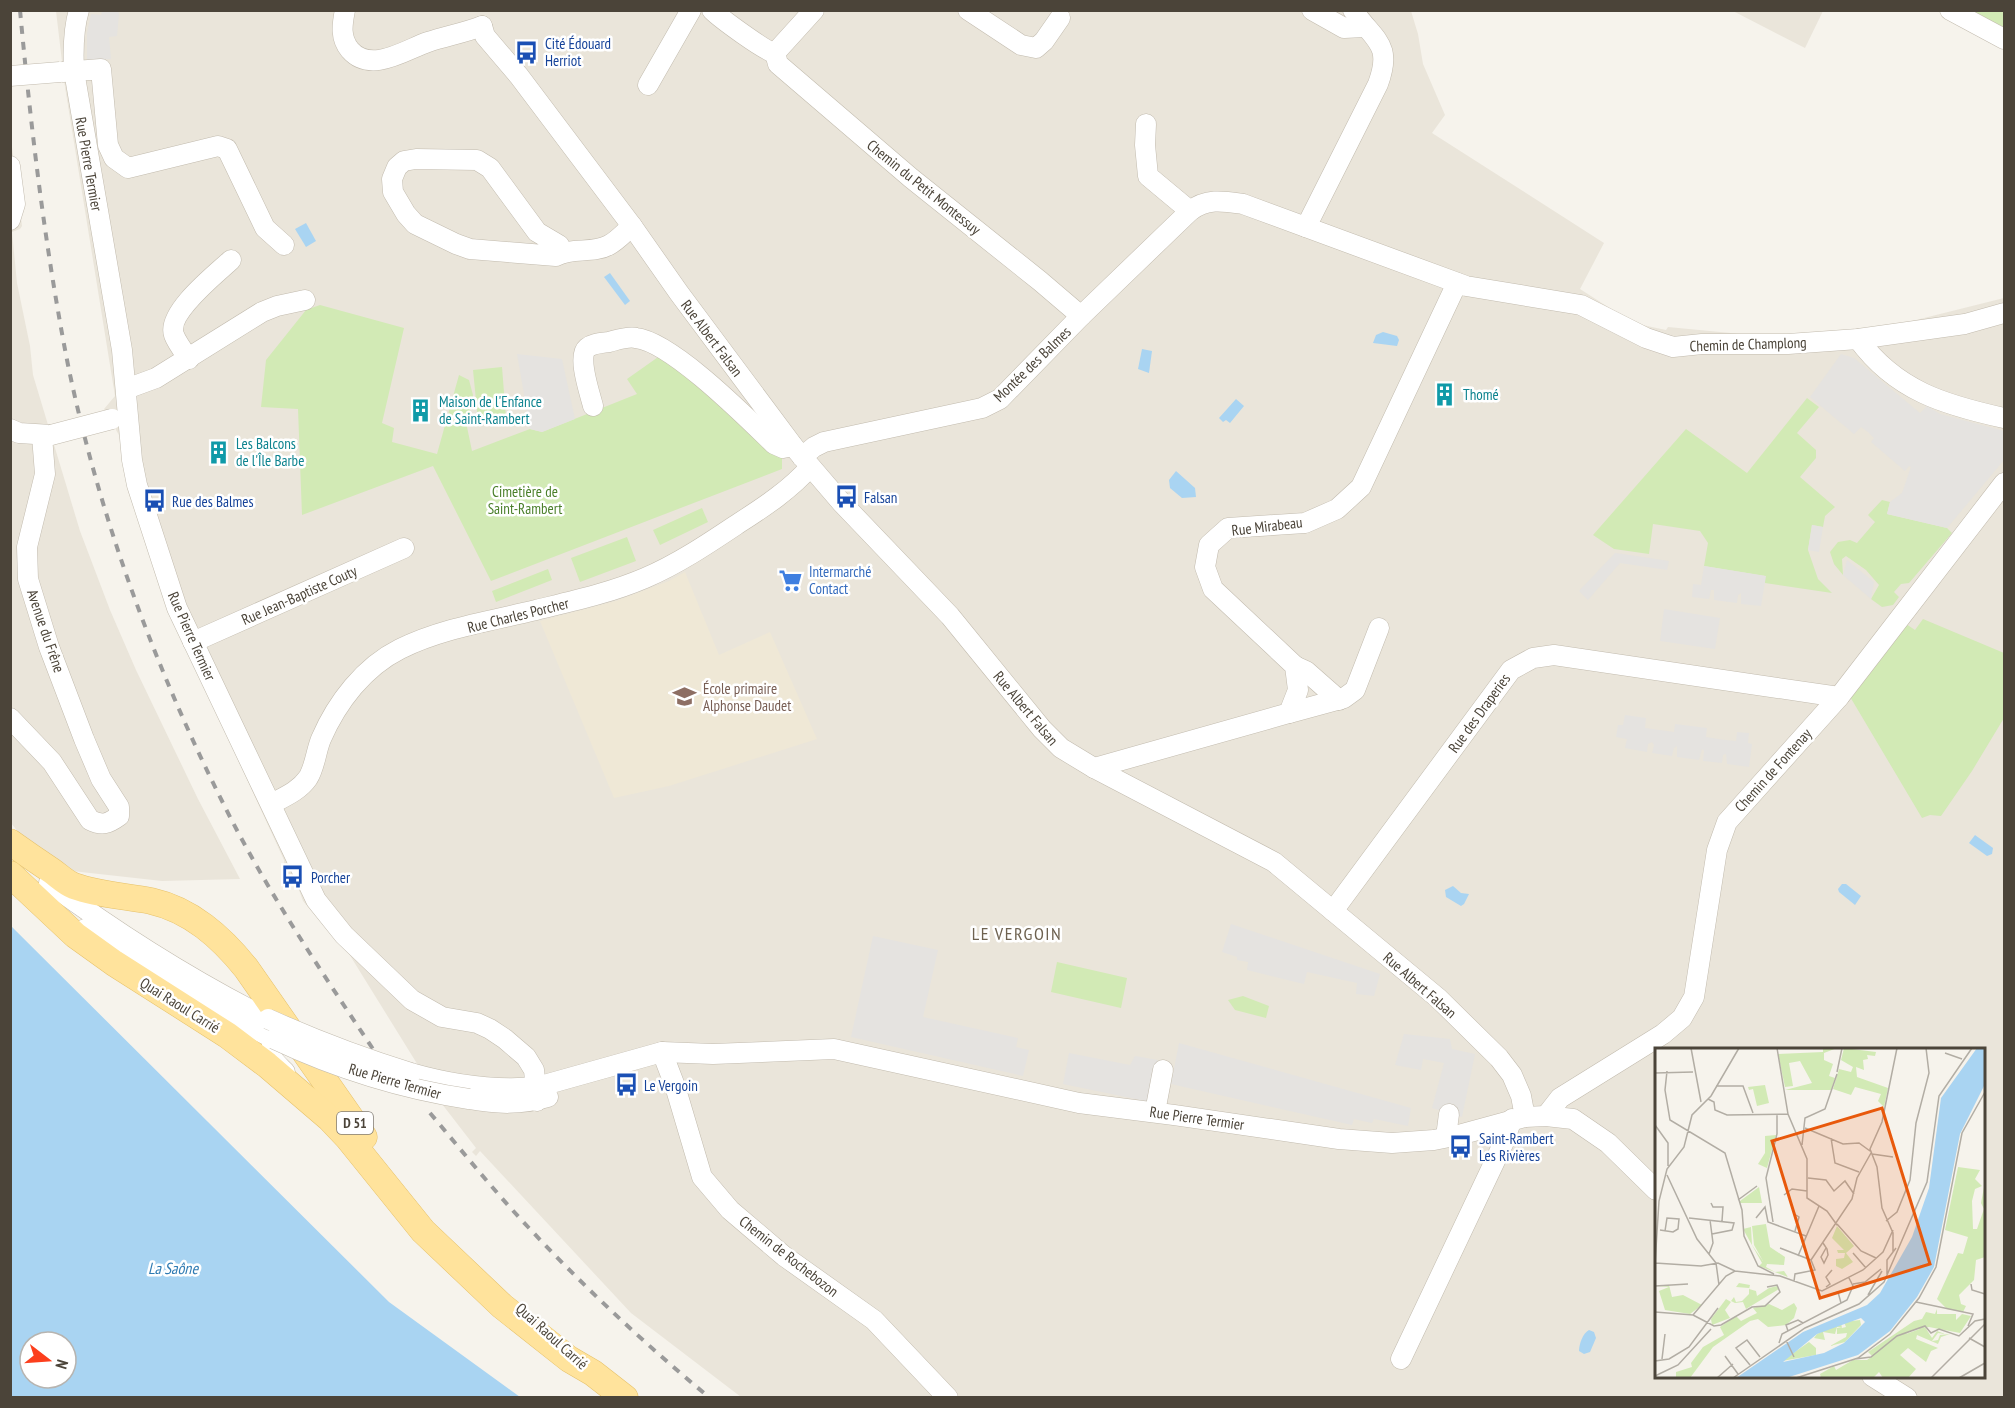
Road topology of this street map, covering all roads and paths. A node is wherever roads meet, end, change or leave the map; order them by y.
1 (79, 10) edge
2 (345, 10) edge
3 (691, 10) edge
4 (712, 10) edge
5 (814, 10) edge
6 (968, 10) edge
7 (1312, 10) edge
8 (1950, 10) edge
9 (485, 18) edge
10 (1060, 18) dead end
11 (1359, 19) edge
12 (2004, 39) edge
13 (775, 53) junction
14 (67, 72) junction
15 (10, 76) edge
16 (648, 85) dead end
17 (1146, 124) dead end
18 (10, 166) edge
19 (1190, 211) junction
20 (10, 219) edge
21 (632, 226) junction
22 (1306, 227) junction
23 (284, 245) dead end
24 (563, 252) junction
25 (231, 260) dead end
26 (1457, 283) junction
27 (1500, 293) joint
28 (305, 300) dead end
29 (2004, 313) edge
30 (1081, 316) junction
31 (1858, 339) junction
32 (189, 359) junction
33 (126, 389) junction
34 (593, 406) dead end
35 (120, 417) junction
36 (2004, 418) edge
37 (46, 435) junction
38 (13, 436) edge
39 (802, 457) junction
40 (2004, 483) edge
41 (404, 548) dead end
42 (1378, 628) dead end
43 (193, 642) junction
44 (1295, 666) junction
45 (1839, 696) junction
46 (1338, 699) junction
47 (1289, 713) junction
48 (10, 718) edge
49 (1094, 768) junction
50 (271, 804) junction
51 (10, 843) edge
52 (10, 874) edge
53 (113, 896) junction
54 (41, 903) junction
55 (1333, 911) junction
56 (93, 915) junction
57 (124, 952) junction
58 (274, 1039) junction
59 (314, 1039) junction
60 (664, 1058) junction
61 (1164, 1069) dead end
62 (465, 1092) junction
63 (529, 1095) junction
64 (1155, 1112) junction
65 (1449, 1114) dead end
66 (1546, 1116) junction
67 (1518, 1118) junction
68 (330, 1119) junction
69 (1446, 1137) junction
70 (1655, 1189) edge
71 (1401, 1359) dead end
72 (593, 1373) junction
73 (1874, 1378) edge
74 (626, 1398) edge
75 (948, 1398) edge
76 (1907, 1398) edge

1 - 14 street, Rue Pierre Termier
2 - 9 street
3 - 16 street
4 - 13 street
5 - 13 street
6 - 10 street
7 - 11 street
8 - 12 street
9 - 21 street, Rue Albert Falsan
11 - 22 street
13 - 30 street, Chemin du Petit Montessuy
14 - 15 street, bridge
14 - 23 street
14 - 33 street, Rue Pierre Termier
17 - 19 street
18 - 20 street
19 - 22 street, Montée des Balmes
19 - 30 street, Montée des Balmes
21 - 24 street
21 - 39 street, Rue Albert Falsan
22 - 26 street, Montée des Balmes
24 - 24 street
25 - 32 street
26 - 27 street, Montée des Balmes
26 - 44 street, Rue Mirabeau
27 - 31 street, Chemin de Champlong
28 - 32 street
29 - 31 street, Chemin de Champlong
30 - 39 street, Montée des Balmes
31 - 36 street
32 - 33 street
33 - 35 street, Rue Pierre Termier
34 - 39 street
35 - 37 street, bridge
35 - 43 street, Rue Pierre Termier
37 - 38 street
37 - 48 street, Avenue du Frêne
39 - 49 street, Rue Albert Falsan
39 - 50 street, Rue Charles Porcher
40 - 45 street, Chemin de Fontenay
41 - 43 street, Rue Jean-Baptiste Couty
42 - 46 street
43 - 50 street, Rue Pierre Termier
44 - 46 street, Rue Mirabeau
44 - 47 street
45 - 55 street, Rue des Draperies
45 - 66 street, Chemin de Fontenay
46 - 47 street
47 - 49 street
49 - 55 street, Rue Albert Falsan
50 - 63 street, Rue Pierre Termier
51 - 53 main road, Quai Raoul Carrié / D 51
51 - 56 street, Rue Pierre Termier
52 - 54 main road, Quai Raoul Carrié / D 51
53 - 56 street
53 - 72 main road, Quai Raoul Carrié / D 51
54 - 57 street, Rue Pierre Termier
54 - 68 main road, Quai Raoul Carrié / D 51
55 - 67 street, Rue Albert Falsan
56 - 57 street, Rue Pierre Termier
56 - 59 street, Rue Pierre Termier, bridge
57 - 58 street, Rue Pierre Termier
58 - 59 street, Rue Pierre Termier, bridge
58 - 62 street, Rue Pierre Termier, bridge
58 - 68 street
59 - 62 street, Rue Pierre Termier, bridge
60 - 63 street, Rue Pierre Termier
60 - 64 street, Rue Pierre Termier
60 - 75 street, Chemin de Rochebozon
61 - 64 street
62 - 63 street, Rue Pierre Termier
64 - 69 street, Rue Pierre Termier
65 - 69 street
66 - 67 street, Rue Pierre Termier
66 - 70 street, Rue Pierre Termier
67 - 69 street, Rue Pierre Termier
67 - 71 street
68 - 72 main road, Quai Raoul Carrié / D 51
72 - 74 main road, D 51
73 - 76 street

